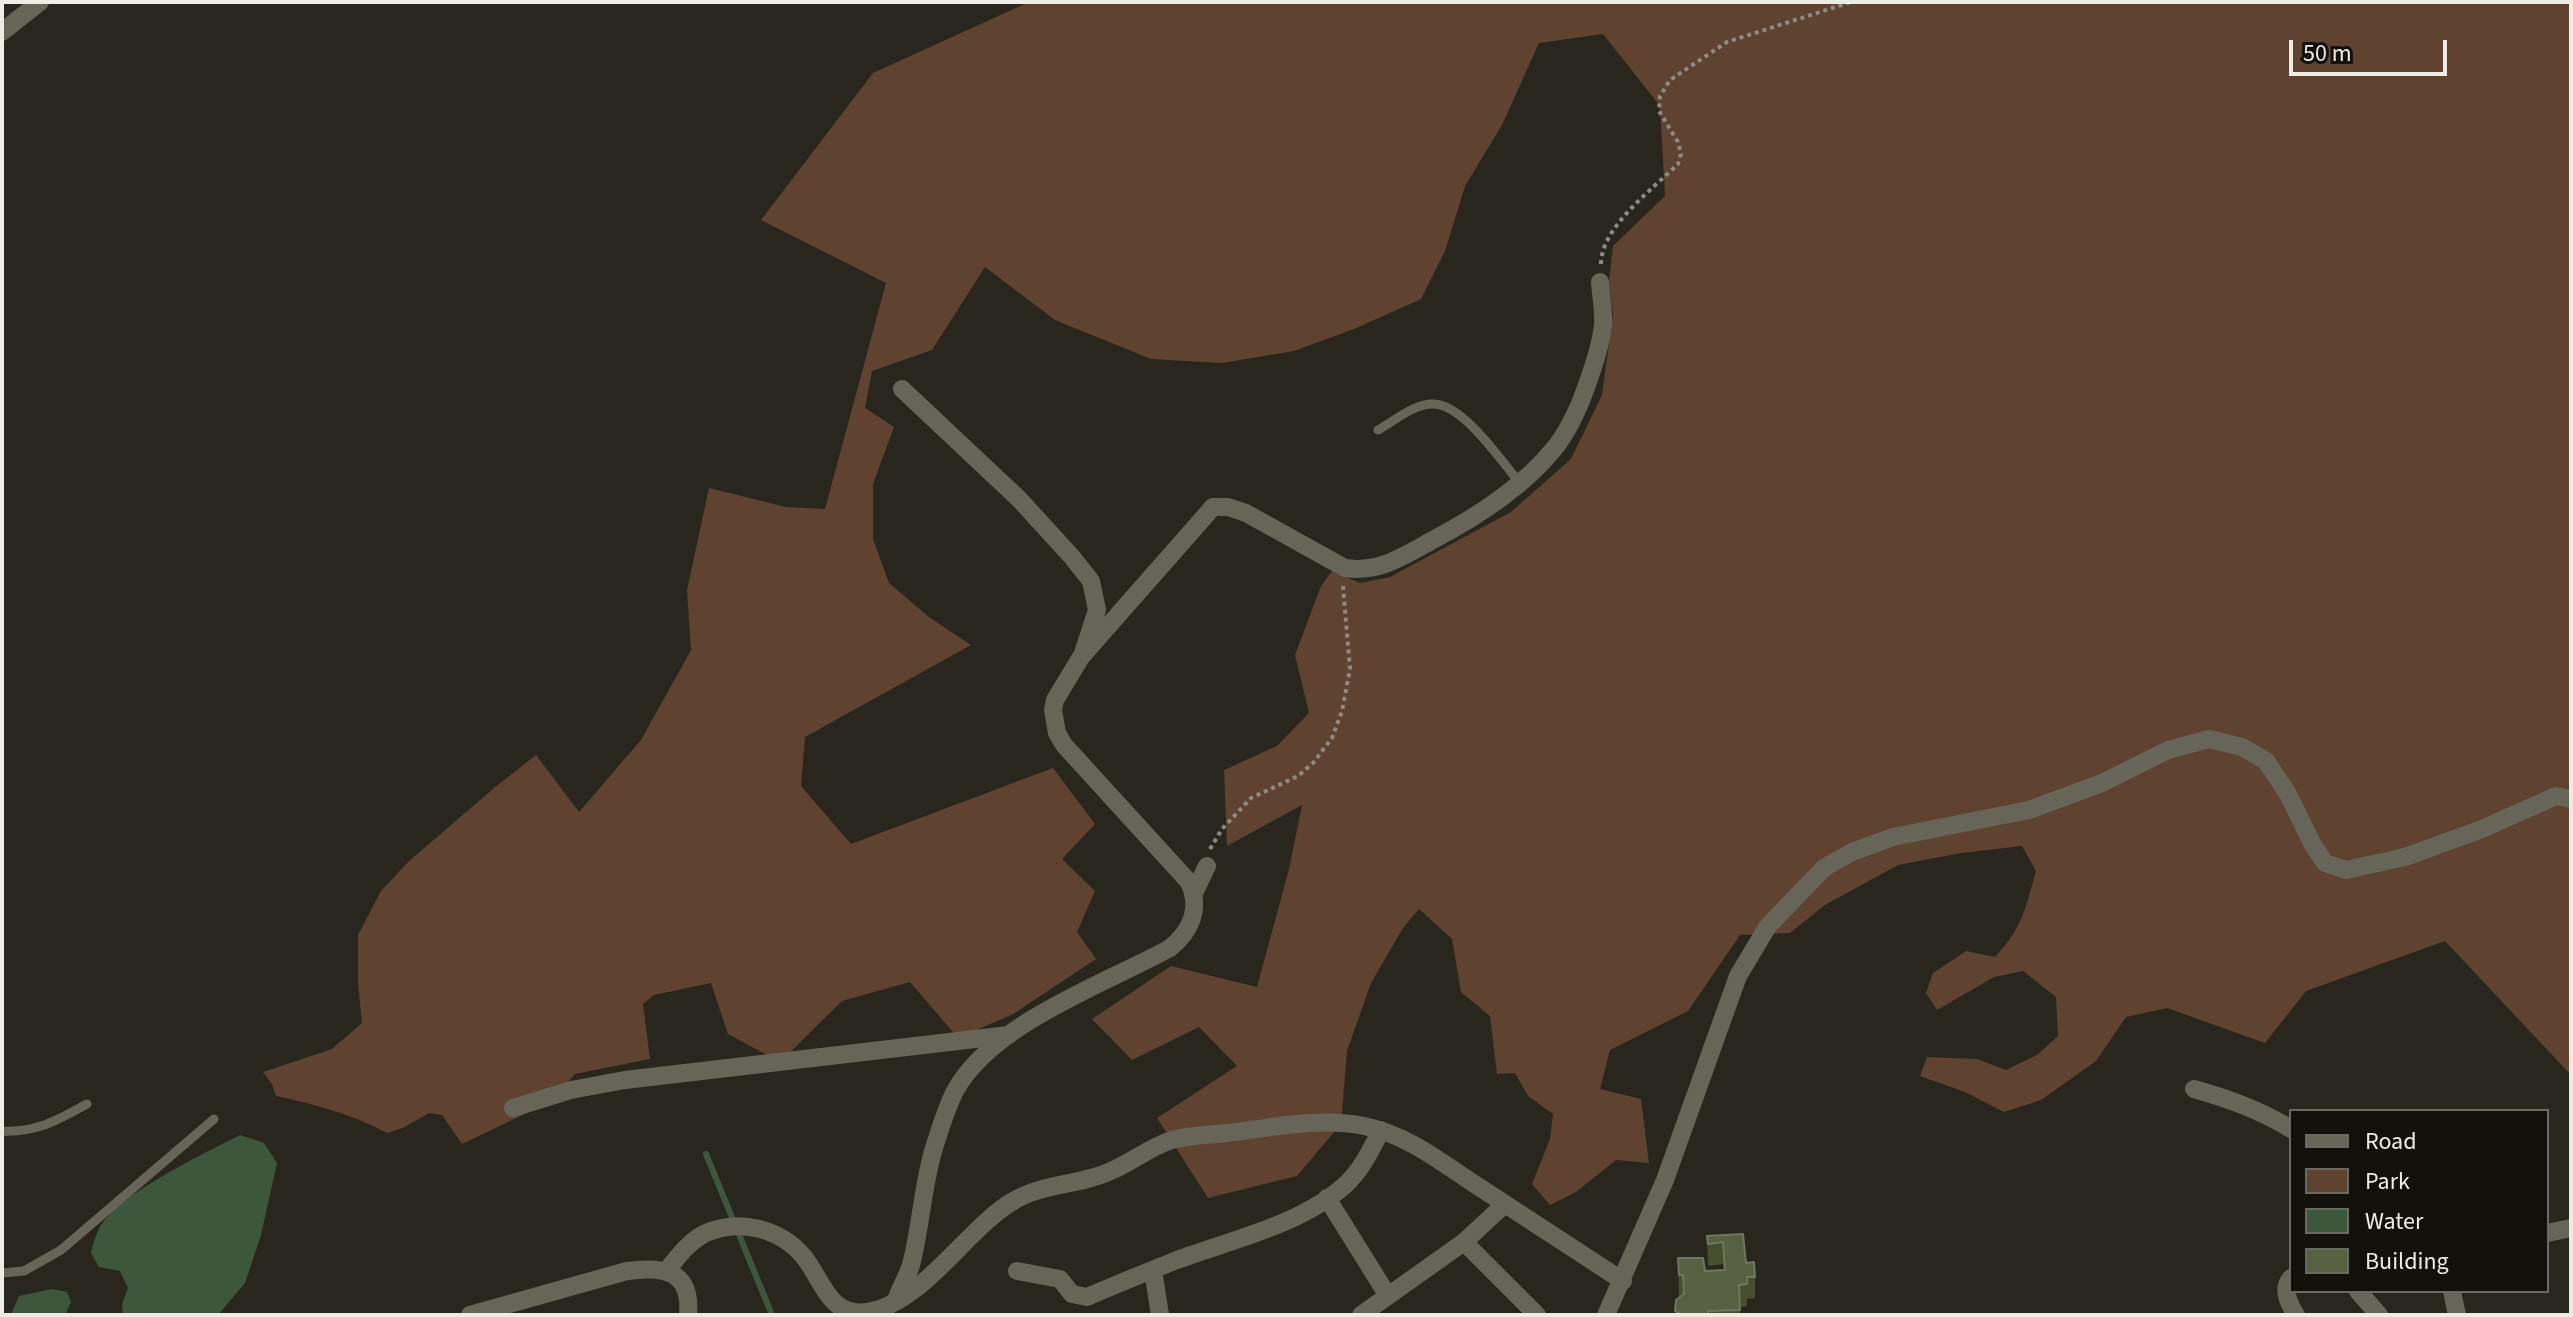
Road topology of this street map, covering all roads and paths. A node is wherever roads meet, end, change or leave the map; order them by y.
1 (40, 2) edge
2 (1851, 2) edge
3 (2, 32) edge
4 (1600, 282) joint
5 (902, 389) dead end
6 (1378, 430) dead end
7 (1520, 483) junction
8 (1345, 568) junction
9 (1081, 657) junction
10 (2571, 799) edge
11 (1207, 866) joint
12 (1194, 893) junction
13 (1009, 1035) junction
14 (2194, 1089) dead end
15 (87, 1104) dead end
16 (513, 1108) dead end
17 (214, 1119) dead end
18 (2289, 1128) edge
19 (1381, 1130) junction
20 (2, 1131) edge
21 (1327, 1198) junction
22 (1505, 1204) junction
23 (2571, 1228) edge
24 (2549, 1233) edge
25 (1464, 1242) junction
26 (667, 1270) junction
27 (1153, 1270) junction
28 (1017, 1271) dead end
29 (2, 1273) edge
30 (2289, 1280) edge
31 (1623, 1281) junction
32 (2360, 1293) edge
33 (2452, 1293) edge
34 (1388, 1296) junction
35 (896, 1301) junction
36 (470, 1315) edge
37 (688, 1315) edge
38 (1160, 1315) edge
39 (1361, 1315) edge
40 (1537, 1315) edge
41 (1606, 1315) edge
42 (2296, 1315) edge
43 (2379, 1315) edge
44 (2457, 1315) edge

1 - 3 street
2 - 4 path
4 - 7 street
5 - 9 street
6 - 7 lane
7 - 8 street
8 - 9 street
8 - 11 path
9 - 12 street
10 - 31 street
11 - 12 street
12 - 13 street
13 - 16 street
13 - 35 street
14 - 18 street
15 - 20 lane
17 - 29 lane
19 - 21 street
19 - 22 street
19 - 35 street
21 - 27 street
21 - 34 street
22 - 25 street
22 - 31 street
23 - 24 street
25 - 34 street
25 - 40 street
26 - 35 street
26 - 36 street
26 - 37 street
27 - 28 street
27 - 38 street
30 - 42 street
31 - 41 street
32 - 43 street
33 - 44 street
34 - 39 street

